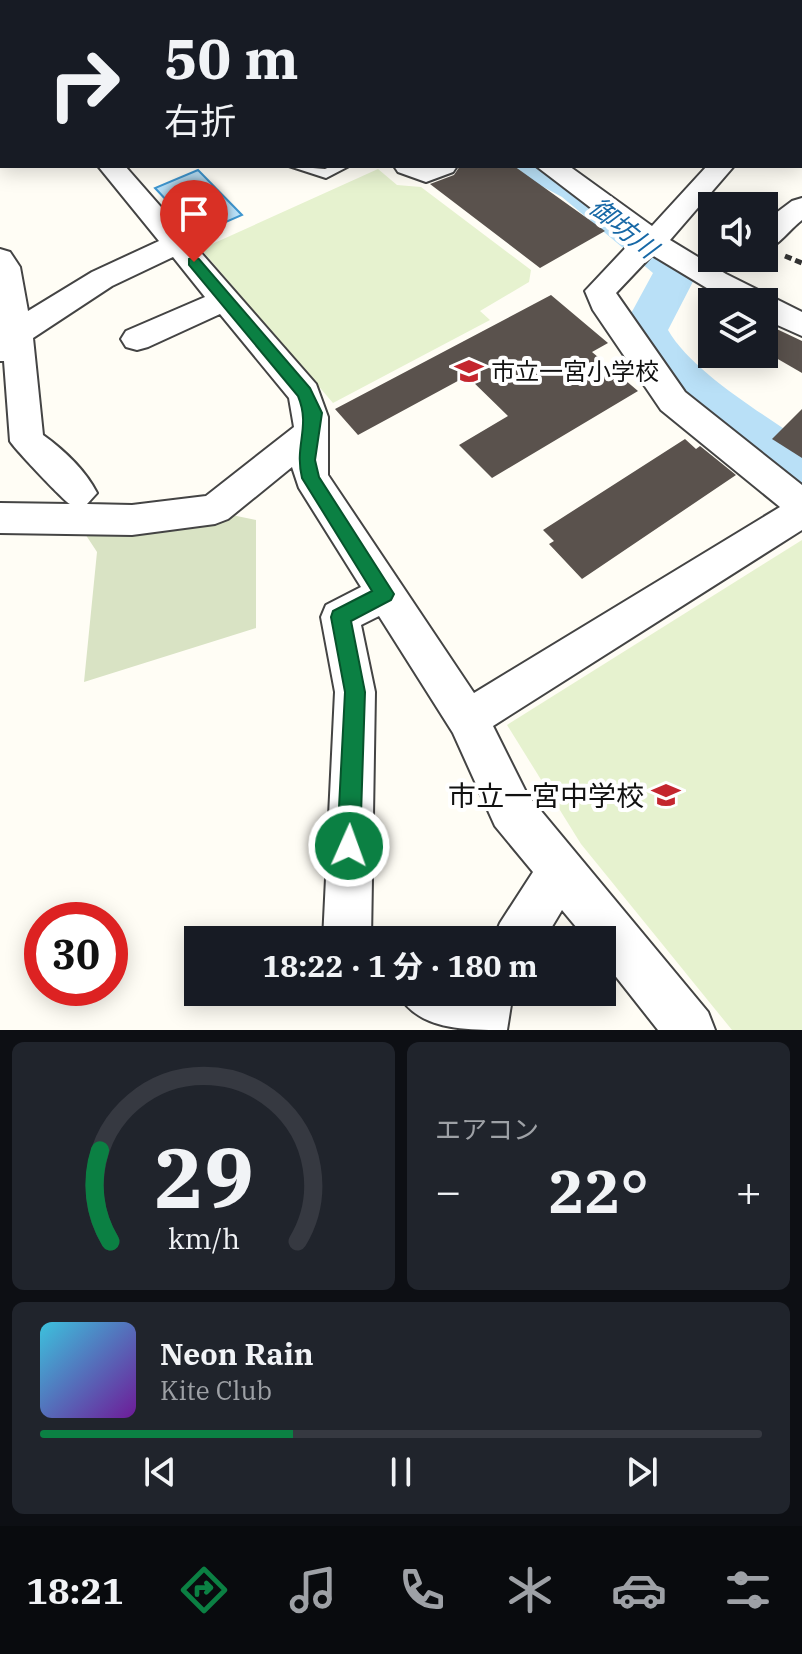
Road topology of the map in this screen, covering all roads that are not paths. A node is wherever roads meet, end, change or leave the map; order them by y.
1 (113, 168) edge
2 (304, 168) edge
3 (338, 168) edge
4 (412, 168) edge
5 (440, 168) edge
6 (553, 168) edge
7 (719, 168) edge
8 (802, 207) edge
9 (778, 224) edge
10 (177, 244) junction
11 (647, 245) junction
12 (0, 259) edge
13 (727, 288) edge
14 (227, 299) junction
15 (778, 313) edge
16 (802, 325) edge
17 (137, 339) dead end
18 (8, 343) edge
19 (312, 432) junction
20 (79, 493) dead end
21 (802, 505) edge
22 (802, 512) edge
23 (0, 518) edge
24 (385, 594) junction
25 (468, 719) junction
26 (560, 871) junction
27 (347, 926) edge
28 (526, 926) edge
29 (441, 1006) edge
30 (486, 1006) edge
31 (474, 1030) edge
32 (482, 1030) edge
33 (690, 1030) edge

1 - 10 street
2 - 3 lane
4 - 5 street
6 - 11 street
7 - 11 street
8 - 9 street
10 - 14 street
10 - 18 street
11 - 13 street
11 - 21 street
12 - 18 street
14 - 17 street
14 - 19 street
15 - 16 street
18 - 20 street
19 - 23 street
19 - 24 street
22 - 25 street
24 - 25 street
24 - 27 street
25 - 26 street
26 - 28 street
26 - 33 street
29 - 31 street
30 - 32 street

